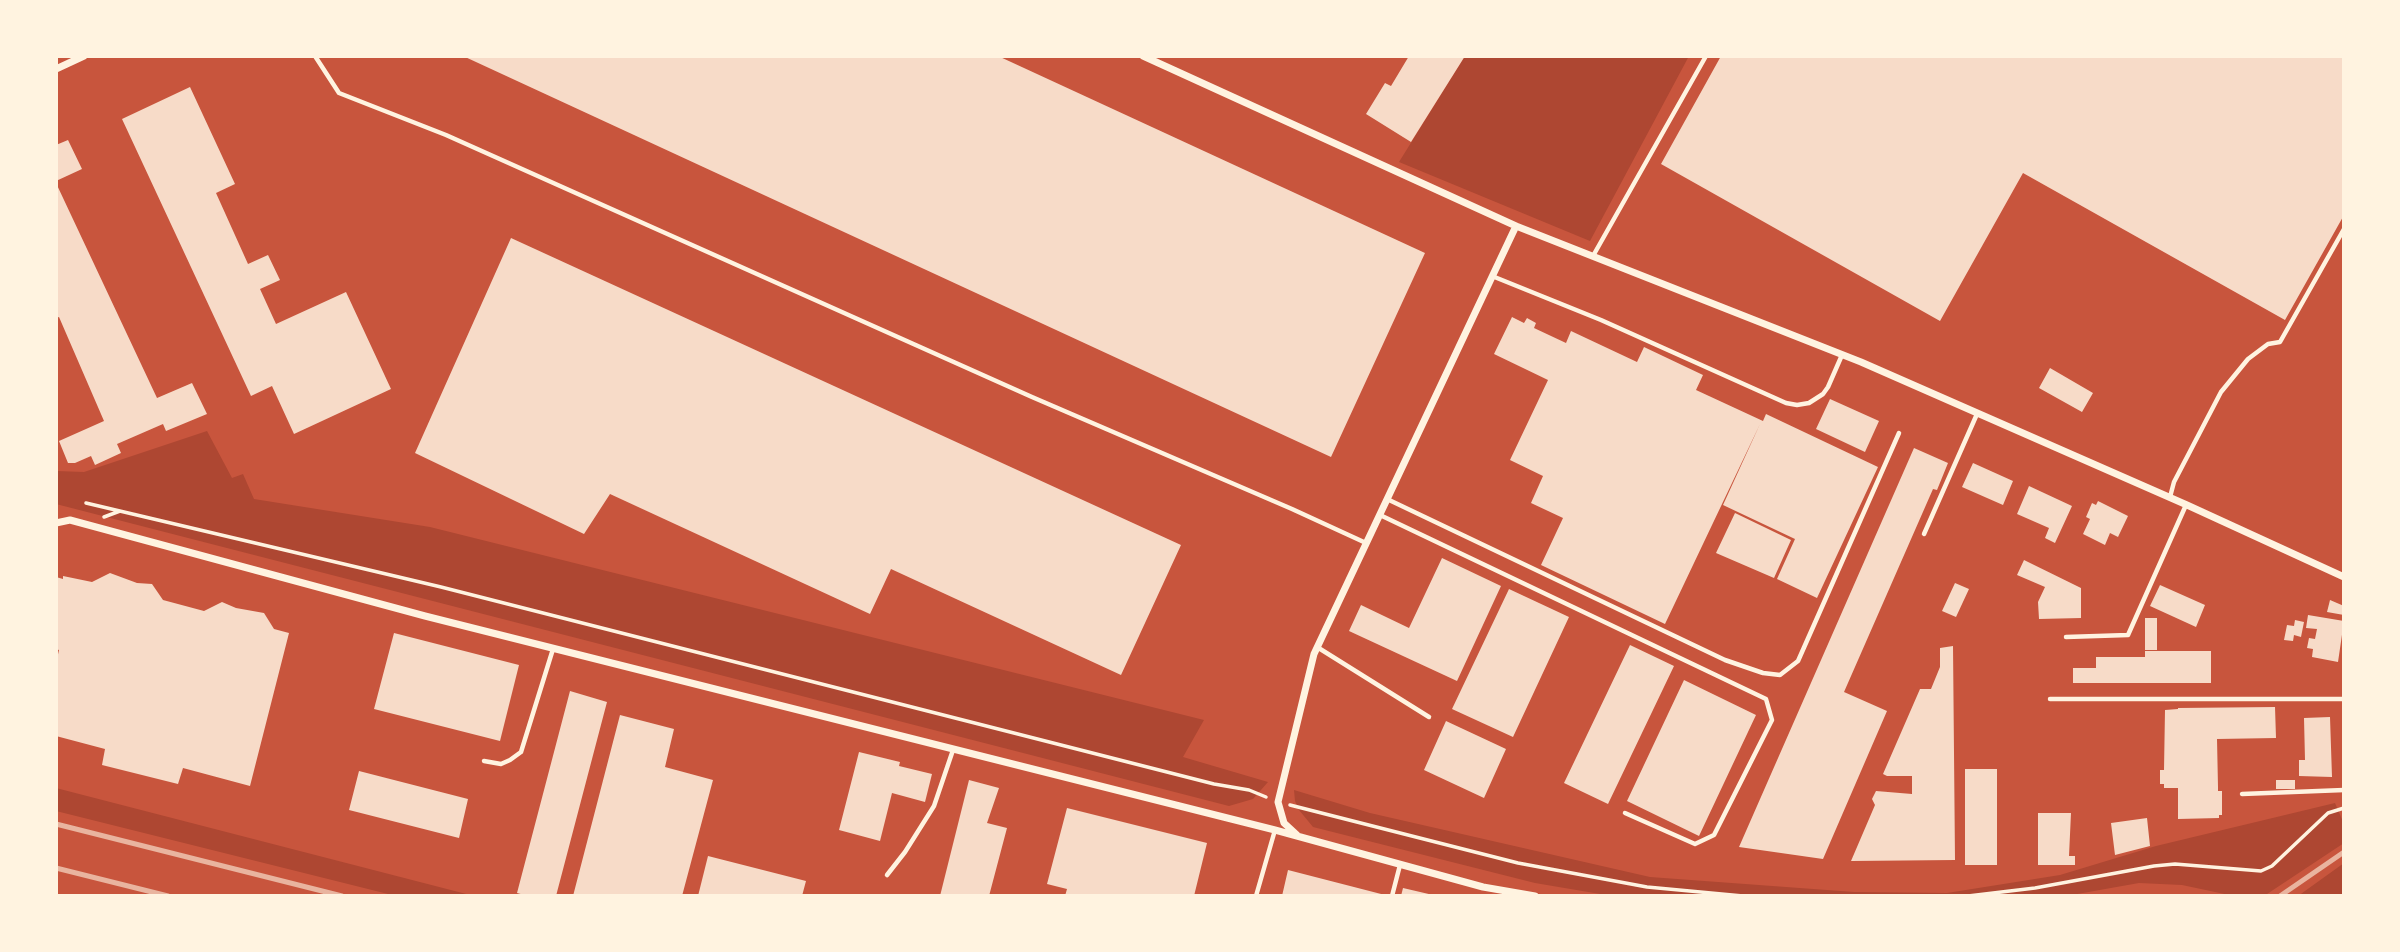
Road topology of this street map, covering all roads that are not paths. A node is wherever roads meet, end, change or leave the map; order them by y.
1 (84, 56) edge
2 (315, 56) edge
3 (1143, 56) edge
4 (1706, 56) edge
5 (56, 69) edge
6 (1516, 226) junction
7 (2344, 229) edge
8 (1592, 256) junction
9 (1492, 276) junction
10 (1842, 354) junction
11 (1978, 413) junction
12 (1899, 433) dead end
13 (2170, 497) junction
14 (1386, 499) junction
15 (2187, 505) junction
16 (1379, 515) junction
17 (56, 523) edge
18 (1924, 534) dead end
19 (1366, 543) junction
20 (2344, 577) edge
21 (2066, 638) dead end
22 (1317, 647) junction
23 (553, 648) junction
24 (2050, 699) dead end
25 (2344, 699) edge
26 (1429, 717) dead end
27 (954, 749) junction
28 (484, 761) dead end
29 (2344, 790) edge
30 (2242, 794) dead end
31 (1625, 813) dead end
32 (1275, 830) junction
33 (1297, 836) junction
34 (1400, 864) junction
35 (887, 875) dead end
36 (1256, 896) edge
37 (1392, 896) edge
38 (1535, 896) edge

1 - 5 street
2 - 19 lane
3 - 6 street
4 - 8 lane
6 - 8 street
6 - 9 street
7 - 13 lane
8 - 10 street
9 - 10 lane
9 - 14 street
10 - 11 street
11 - 13 street
11 - 18 lane
12 - 14 lane
13 - 15 street
14 - 16 street
15 - 20 street
15 - 21 lane
16 - 19 street
16 - 31 lane
17 - 23 street
19 - 22 street
22 - 26 lane
22 - 33 street
23 - 27 street
23 - 28 lane
24 - 25 lane
27 - 32 street
27 - 35 lane
29 - 30 lane
32 - 33 street
32 - 36 lane
33 - 34 street
34 - 37 lane
34 - 38 street

